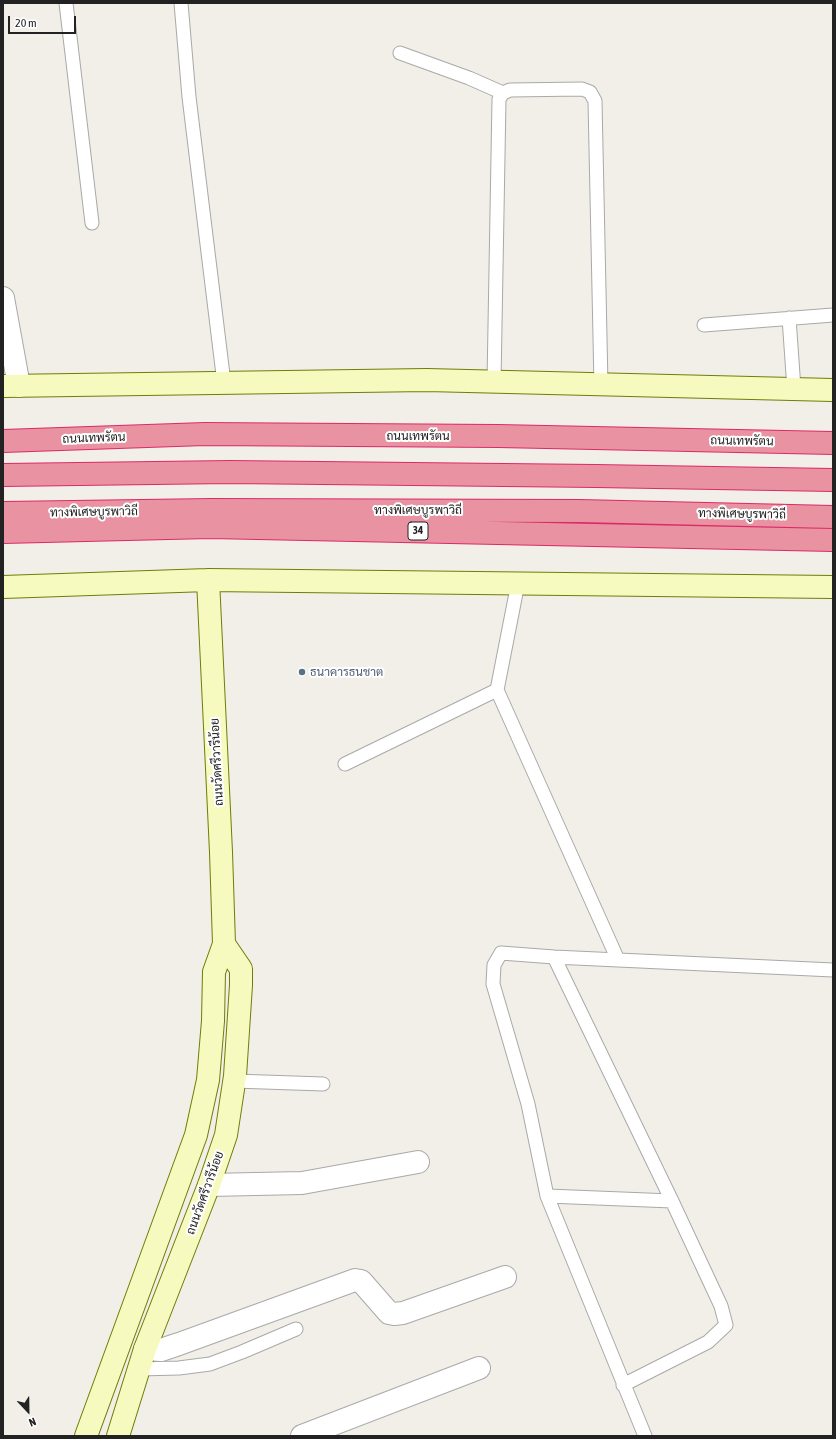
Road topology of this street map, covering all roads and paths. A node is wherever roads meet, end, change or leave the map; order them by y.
1 (66, 3) edge
2 (180, 3) edge
3 (400, 53) dead end
4 (503, 93) junction
5 (92, 223) dead end
6 (3, 298) edge
7 (833, 315) edge
8 (789, 318) junction
9 (704, 325) dead end
10 (494, 382) junction
11 (224, 383) junction
12 (601, 385) junction
13 (11, 386) edge
14 (794, 389) junction
15 (833, 390) edge
16 (3, 441) edge
17 (833, 443) edge
18 (3, 475) edge
19 (833, 480) edge
20 (3, 514) edge
21 (833, 517) edge
22 (3, 532) edge
23 (833, 540) edge
24 (208, 580) junction
25 (518, 583) junction
26 (3, 587) edge
27 (833, 587) edge
28 (497, 690) junction
29 (345, 764) dead end
30 (224, 944) junction
31 (554, 957) junction
32 (618, 960) junction
33 (833, 970) edge
34 (234, 1082) junction
35 (323, 1084) dead end
36 (418, 1162) dead end
37 (210, 1185) junction
38 (547, 1196) junction
39 (672, 1201) junction
40 (506, 1277) dead end
41 (296, 1329) dead end
42 (142, 1359) junction
43 (479, 1368) dead end
44 (623, 1385) junction
45 (329, 1431) edge
46 (86, 1436) edge
47 (118, 1436) edge
48 (302, 1436) edge
49 (645, 1436) edge

1 - 5 lane
2 - 11 lane
3 - 4 lane
4 - 10 lane
4 - 12 lane
6 - 13 street
7 - 8 lane
8 - 9 lane
8 - 14 lane
10 - 11 main road
10 - 12 main road
11 - 13 main road
12 - 14 main road
14 - 15 main road
16 - 17 highway, ถนนเทพรัตน
18 - 19 highway
20 - 21 highway, ทางพิเศษบูรพาวิถี
22 - 23 highway, 34
24 - 25 main road
24 - 26 main road
24 - 30 main road, ถนนวัดศรีวารีน้อย
25 - 27 main road
25 - 28 lane
28 - 29 lane
28 - 32 lane
30 - 34 main road, ถนนวัดศรีวารีน้อย
30 - 46 main road, ถนนวัดศรีวารีน้อย
31 - 32 lane
31 - 38 lane
31 - 39 lane
32 - 33 lane
34 - 35 lane
34 - 37 main road, ถนนวัดศรีวารีน้อย
36 - 37 street
37 - 42 main road, ถนนวัดศรีวารีน้อย
38 - 39 lane
38 - 44 lane
39 - 44 lane
40 - 42 street
41 - 42 lane
42 - 47 main road, ถนนวัดศรีวารีน้อย
43 - 45 street
44 - 49 lane
45 - 48 street

